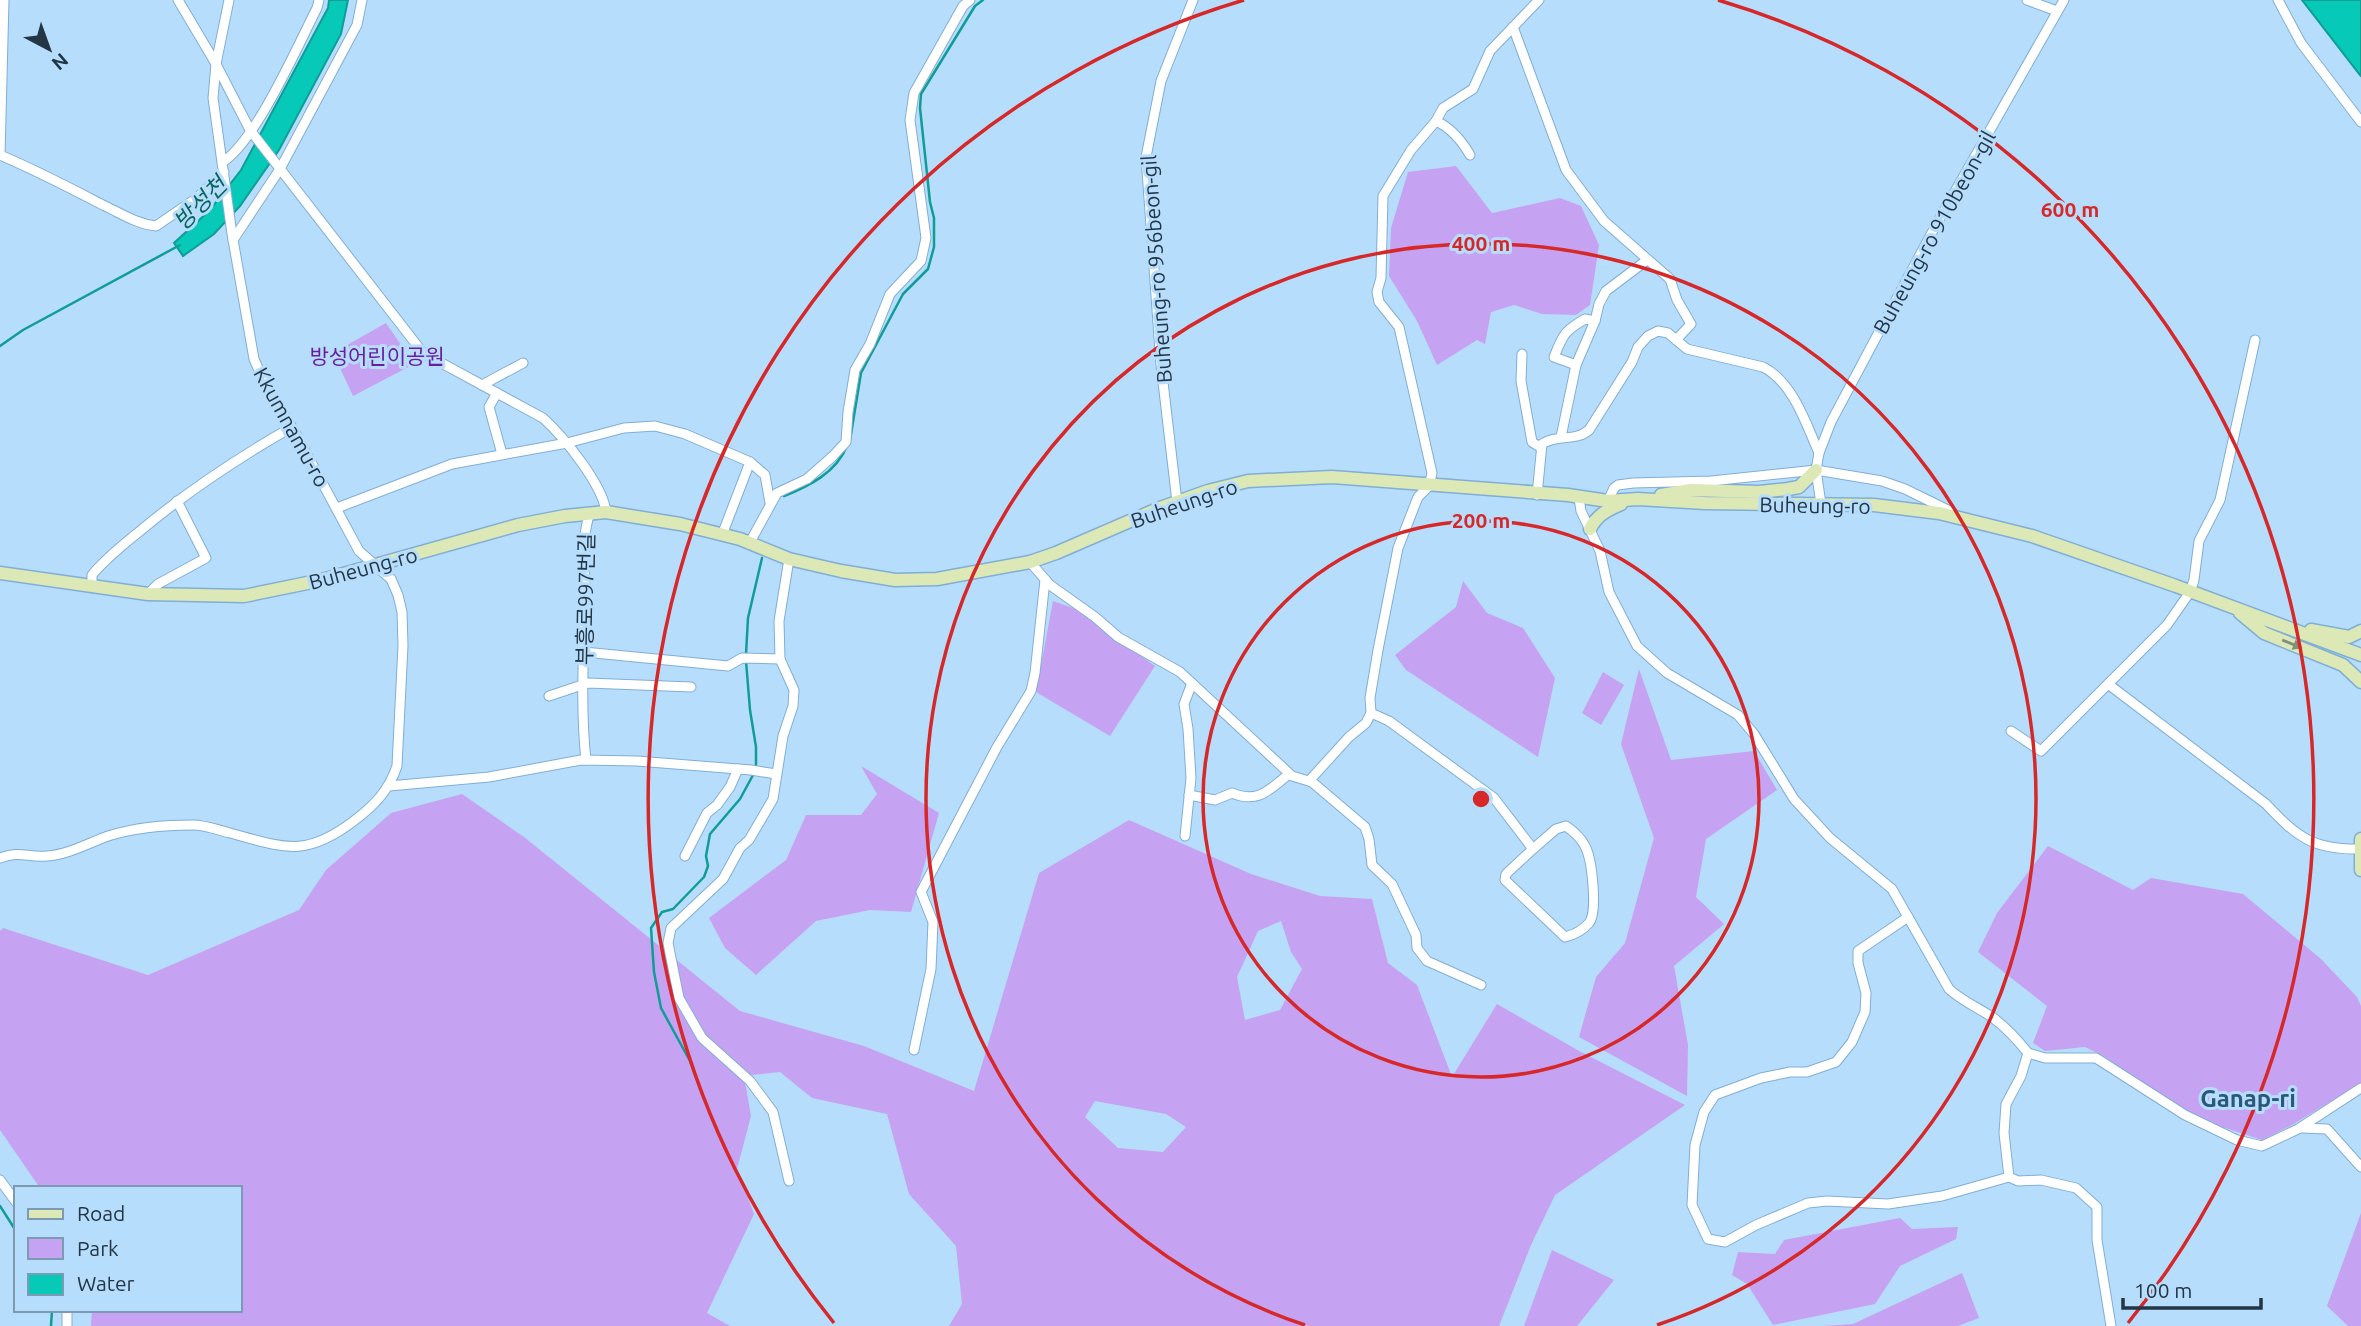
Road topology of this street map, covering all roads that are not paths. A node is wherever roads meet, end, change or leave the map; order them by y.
1 (5, 0) edge
2 (178, 0) edge
3 (229, 0) edge
4 (319, 0) edge
5 (362, 0) edge
6 (970, 0) edge
7 (1193, 0) edge
8 (1539, 0) edge
9 (2027, 0) edge
10 (2064, 0) edge
11 (2278, 0) edge
12 (2057, 11) junction
13 (1513, 27) junction
14 (216, 64) junction
15 (1436, 121) junction
16 (2361, 122) edge
17 (250, 130) junction
18 (0, 155) edge
19 (1470, 155) dead end
20 (223, 162) junction
21 (277, 166) junction
22 (224, 174) junction
23 (232, 237) junction
24 (1647, 260) junction
25 (1595, 321) junction
26 (1676, 340) junction
27 (2255, 340) dead end
28 (1522, 354) dead end
29 (523, 363) dead end
30 (1576, 365) junction
31 (482, 385) junction
32 (496, 393) junction
33 (292, 427) junction
34 (1562, 437) junction
35 (567, 443) junction
36 (1540, 447) junction
37 (1819, 453) junction
38 (502, 454) junction
39 (750, 462) junction
40 (1816, 470) junction
41 (1429, 486) junction
42 (1537, 495) junction
43 (1580, 498) junction
44 (1633, 500) junction
45 (177, 501) junction
46 (1608, 501) junction
47 (1177, 502) junction
48 (770, 503) junction
49 (1821, 504) junction
50 (337, 508) junction
51 (606, 512) junction
52 (590, 513) junction
53 (1964, 519) junction
54 (1590, 529) junction
55 (722, 536) junction
56 (749, 544) junction
57 (789, 559) junction
58 (1030, 562) junction
59 (376, 565) junction
60 (0, 573) edge
61 (1045, 580) junction
62 (92, 585) junction
63 (2190, 592) junction
64 (148, 594) junction
65 (2235, 608) junction
66 (2288, 626) junction
67 (2361, 631) edge
68 (584, 652) junction
69 (2356, 653) edge
70 (2318, 654) junction
71 (780, 659) junction
72 (2361, 682) edge
73 (1192, 683) junction
74 (2108, 684) junction
75 (584, 686) junction
76 (691, 687) dead end
77 (550, 695) dead end
78 (1371, 713) junction
79 (2011, 731) dead end
80 (586, 760) junction
81 (738, 769) junction
82 (776, 774) junction
83 (1289, 774) junction
84 (1310, 781) junction
85 (389, 786) junction
86 (1189, 795) junction
87 (1185, 836) dead end
88 (2361, 839) edge
89 (1533, 849) junction
90 (2360, 849) edge
91 (685, 856) dead end
92 (0, 858) edge
93 (2361, 870) edge
94 (1908, 917) junction
95 (1481, 985) dead end
96 (914, 1049) dead end
97 (2028, 1053) junction
98 (2361, 1088) edge
99 (2301, 1128) junction
100 (2361, 1167) edge
101 (2009, 1177) junction
102 (0, 1180) edge
103 (789, 1181) dead end
104 (14, 1199) edge
105 (2111, 1326) edge

1 - 18 street
2 - 14 street
3 - 14 street
4 - 17 street
5 - 21 street
6 - 48 street
7 - 47 street, Buheung-ro 956beon-gil
8 - 13 street
9 - 12 street
10 - 12 street, Buheung-ro 910beon-gil
11 - 16 street
12 - 37 street, Buheung-ro 910beon-gil
13 - 15 street
13 - 24 street
14 - 17 street
14 - 20 street
15 - 19 street
15 - 41 street
17 - 20 street
17 - 21 street
18 - 22 street
20 - 22 street
21 - 23 street
21 - 31 street
22 - 23 street, Kkumnamu-ro
23 - 33 street, Kkumnamu-ro
24 - 25 street
24 - 26 street
25 - 30 street
25 - 30 street
26 - 34 street
26 - 37 street
27 - 63 street
28 - 36 street
29 - 31 street
30 - 34 street
31 - 32 street
32 - 35 street
32 - 38 street
33 - 45 street
33 - 50 street, Kkumnamu-ro
34 - 36 street
35 - 38 street
35 - 39 street
35 - 51 street
36 - 42 street
37 - 40 street, Buheung-ro 910beon-gil
38 - 50 street
39 - 48 street
39 - 55 street
40 - 44 main road
40 - 46 street
40 - 49 street, Buheung-ro 910beon-gil
40 - 53 street
41 - 42 main road, Buheung-ro
41 - 47 main road, Buheung-ro
41 - 78 street
42 - 43 main road, Buheung-ro
43 - 46 main road, Buheung-ro
43 - 54 street
44 - 46 main road, Buheung-ro
44 - 49 main road, Buheung-ro
44 - 54 main road
45 - 62 street
45 - 64 street
47 - 58 main road, Buheung-ro
48 - 56 street
49 - 53 main road, Buheung-ro
50 - 59 street, Kkumnamu-ro
51 - 52 main road, Buheung-ro
51 - 55 main road, Buheung-ro
52 - 59 main road, Buheung-ro
52 - 68 street, 부흥로997번길
53 - 63 main road, Buheung-ro
54 - 94 street
55 - 56 main road, Buheung-ro
56 - 57 main road, Buheung-ro
57 - 58 main road, Buheung-ro
57 - 71 street
58 - 61 street
59 - 64 main road, Buheung-ro
59 - 85 street, Kkumnamu-ro
60 - 62 main road, Buheung-ro
61 - 73 street
61 - 96 street
62 - 64 main road, Buheung-ro
63 - 65 main road, Buheung-ro
63 - 74 street
65 - 66 main road, Buheung-ro
65 -> 70 main road
66 - 67 main road
66 - 69 main road, Buheung-ro
68 - 71 street
68 - 75 street, 부흥로997번길
69 - 70 main road
70 - 72 main road
71 - 82 street
73 - 83 street
73 - 86 street
74 - 79 street
74 - 90 street
75 - 76 street, 부흥로997번길
75 - 77 street, 부흥로997번길
75 - 80 street, 부흥로997번길
78 - 84 street
78 - 89 street
80 - 81 street
80 - 85 street
81 - 82 street
81 - 91 street
82 - 103 street
83 - 84 street
83 - 86 street
84 - 95 street
85 - 92 street
86 - 87 street
88 - 90 main road
89 - 89 street
90 - 93 main road
94 - 97 street
94 - 101 street
97 - 99 street
97 - 101 street
98 - 99 street
99 - 100 street
101 - 105 street
102 - 104 street

